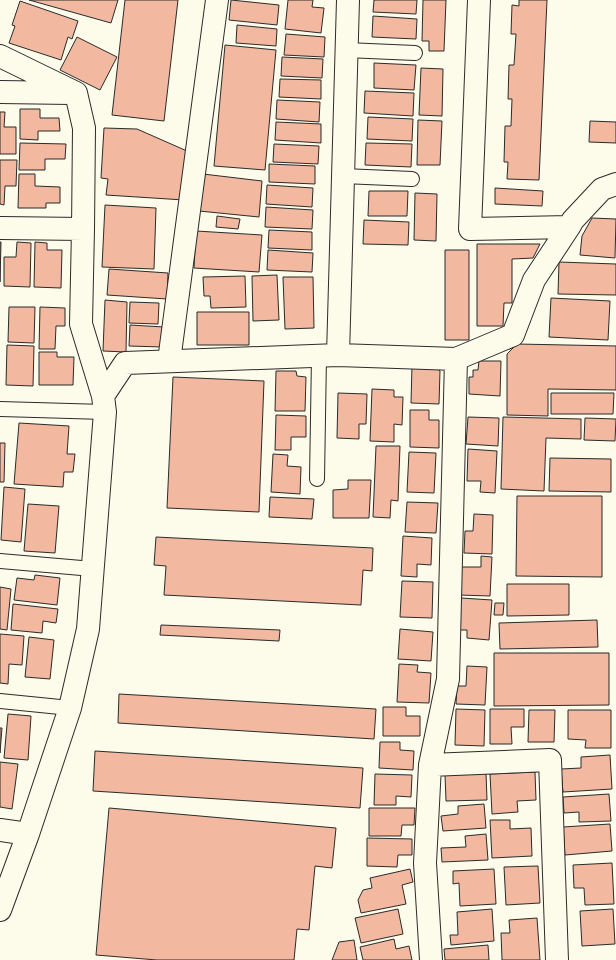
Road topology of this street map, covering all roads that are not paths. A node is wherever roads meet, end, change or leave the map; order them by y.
1 (217, 0) edge
2 (348, 0) edge
3 (479, 0) edge
4 (346, 50) junction
5 (415, 52) dead end
6 (0, 56) edge
7 (0, 92) edge
8 (76, 93) junction
9 (343, 176) junction
10 (412, 179) dead end
11 (616, 184) edge
12 (569, 227) junction
13 (0, 228) edge
14 (83, 229) junction
15 (329, 355) junction
16 (456, 359) junction
17 (169, 361) junction
18 (104, 404) junction
19 (0, 409) edge
20 (317, 479) dead end
21 (0, 560) edge
22 (93, 569) junction
23 (0, 701) edge
24 (70, 708) junction
25 (430, 765) junction
26 (0, 830) edge
27 (28, 834) junction
28 (0, 910) edge
29 (431, 960) edge
30 (557, 960) edge

1 - 17 street
2 - 4 street
3 - 12 street
4 - 5 lane
4 - 9 street
6 - 8 street
7 - 8 street
8 - 14 street
9 - 10 lane
9 - 15 street
11 - 12 street
12 - 16 street
13 - 14 street
14 - 18 street
15 - 16 street
15 - 17 street
15 - 20 lane
16 - 25 street
17 - 18 street
18 - 19 lane
18 - 22 street
21 - 22 lane
22 - 24 street
23 - 24 lane
24 - 27 street
25 - 29 street
25 - 30 street
26 - 27 street
27 - 28 street

